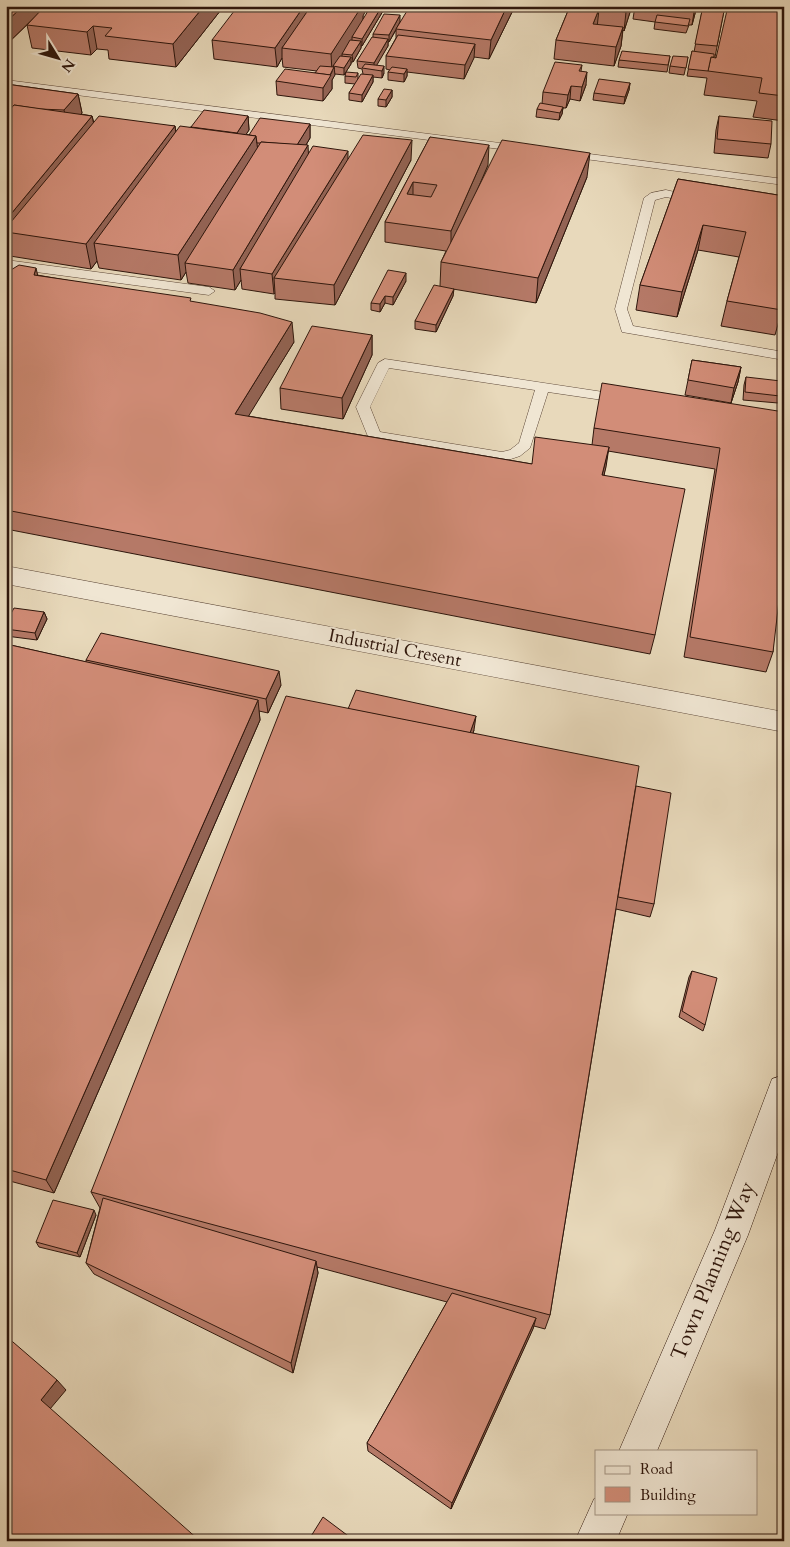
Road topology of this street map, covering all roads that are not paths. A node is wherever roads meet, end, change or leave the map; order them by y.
1 (6, 83) edge
2 (539, 151) edge
3 (558, 153) edge
4 (784, 182) edge
5 (709, 202) edge
6 (6, 264) edge
7 (209, 291) edge
8 (784, 356) edge
9 (543, 387) junction
10 (636, 401) edge
11 (6, 575) edge
12 (784, 722) edge
13 (784, 1090) edge
14 (638, 1450) edge
15 (608, 1514) edge
16 (595, 1541) edge

1 - 2 lane
3 - 4 lane
5 - 8 lane
6 - 7 lane
9 - 9 lane
9 - 10 lane
11 - 12 street, Industrial Cresent
13 - 14 street, Town Planning Way
15 - 16 street

